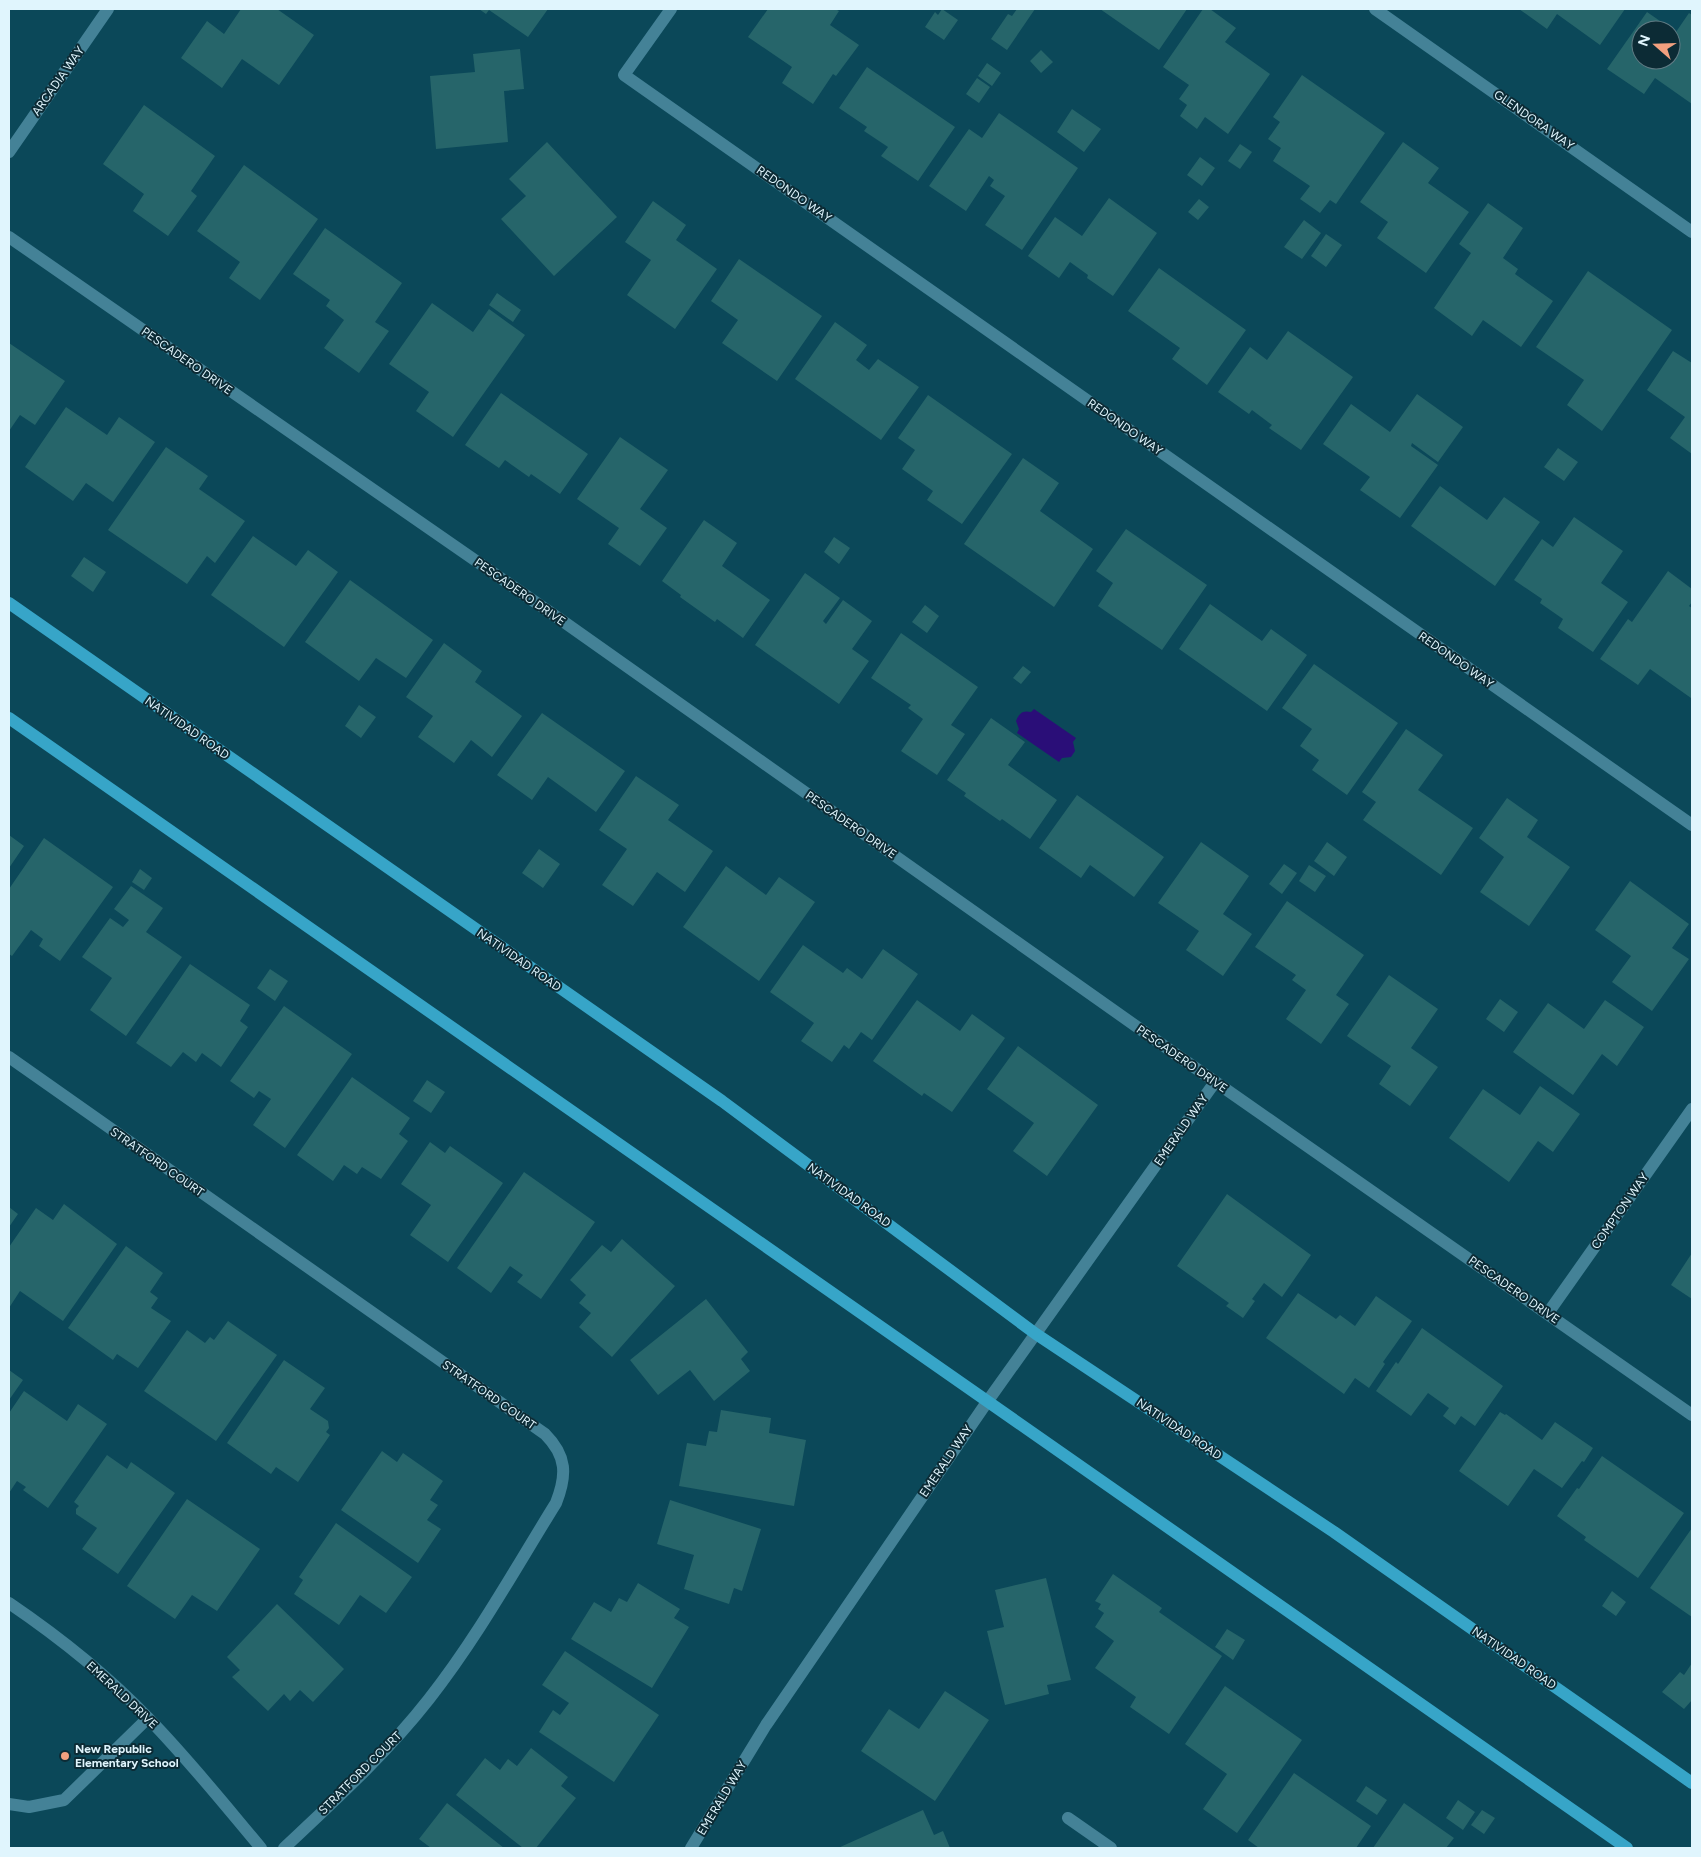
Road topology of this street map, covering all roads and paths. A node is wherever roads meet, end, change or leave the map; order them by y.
1 (108, 9) edge
2 (671, 9) edge
3 (1375, 9) edge
4 (9, 152) edge
5 (1692, 232) edge
6 (9, 237) edge
7 (9, 603) edge
8 (9, 718) edge
9 (1692, 826) edge
10 (9, 1058) edge
11 (1215, 1082) junction
12 (1692, 1109) edge
13 (1548, 1313) junction
14 (1036, 1334) junction
15 (986, 1402) junction
16 (1692, 1415) edge
17 (9, 1603) edge
18 (148, 1718) junction
19 (1692, 1783) edge
20 (9, 1804) edge
21 (1068, 1818) dead end
22 (261, 1848) edge
23 (284, 1848) edge
24 (691, 1848) edge
25 (1111, 1848) edge
26 (1627, 1848) edge

1 - 4 street, ARCADIA WAY
2 - 9 street, REDONDO WAY
3 - 5 street, GLENDORA WAY
6 - 11 street, PESCADERO DRIVE
7 - 14 main road, NATIVIDAD ROAD
8 - 15 main road
10 - 23 street, STRATFORD COURT
11 - 13 street, PESCADERO DRIVE
11 - 14 street, EMERALD WAY
12 - 13 street, COMPTON WAY
13 - 16 street, PESCADERO DRIVE
14 - 15 street, EMERALD WAY
14 - 19 main road, NATIVIDAD ROAD
15 - 24 street, EMERALD WAY
15 - 26 main road
17 - 18 street, EMERALD DRIVE
18 - 20 street
18 - 22 street, EMERALD DRIVE
21 - 25 street

